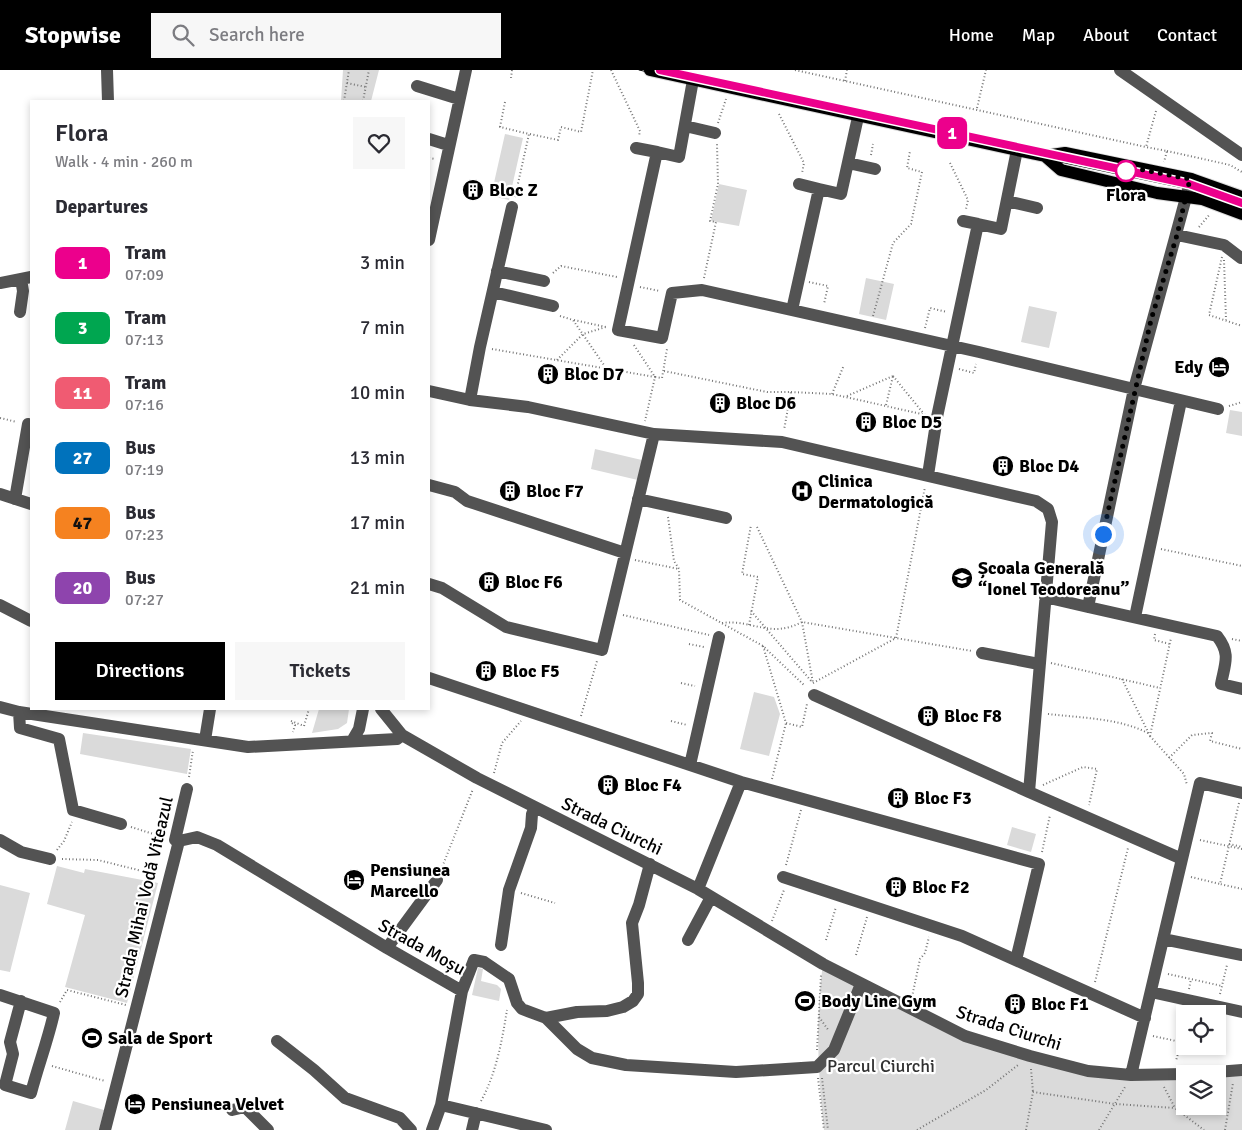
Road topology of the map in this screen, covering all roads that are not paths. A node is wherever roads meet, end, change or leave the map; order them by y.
1 (107, 70) edge
2 (466, 70) edge
3 (650, 70) edge
4 (1120, 70) edge
5 (693, 80) junction
6 (417, 86) dead end
7 (459, 99) junction
8 (108, 100) edge
9 (858, 117) junction
10 (685, 126) junction
11 (715, 133) road end
12 (430, 139) edge
13 (448, 145) junction
14 (636, 148) road end
15 (1017, 150) junction
16 (657, 152) junction
17 (1242, 155) edge
18 (1045, 156) junction
19 (848, 163) junction
20 (875, 169) dead end
21 (1190, 179) junction
22 (799, 184) road end
23 (819, 189) junction
24 (1186, 196) junction
25 (1242, 196) edge
26 (1007, 201) junction
27 (512, 207) road end
28 (1037, 208) dead end
29 (1242, 214) edge
30 (963, 221) road end
31 (978, 224) junction
32 (430, 235) edge
33 (1177, 235) junction
34 (1241, 258) dead end
35 (498, 271) junction
36 (26, 278) edge
37 (544, 281) road end
38 (0, 283) edge
39 (492, 292) junction
40 (553, 306) road end
41 (792, 310) junction
42 (20, 312) dead end
43 (952, 346) junction
44 (1134, 389) junction
45 (430, 391) edge
46 (470, 400) junction
47 (1181, 400) junction
48 (1218, 409) dead end
49 (28, 424) dead end
50 (648, 433) junction
51 (928, 475) junction
52 (430, 485) edge
53 (0, 494) edge
54 (15, 499) junction
55 (638, 499) junction
56 (30, 504) edge
57 (726, 518) dead end
58 (624, 556) junction
59 (430, 584) edge
60 (1045, 597) junction
61 (0, 605) edge
62 (1088, 607) junction
63 (1135, 617) junction
64 (30, 620) edge
65 (718, 643) road end
66 (982, 653) road end
67 (1040, 664) junction
68 (430, 678) edge
69 (1242, 688) edge
70 (814, 689) road end
71 (0, 707) edge
72 (210, 710) edge
73 (364, 710) edge
74 (382, 710) edge
75 (19, 712) junction
76 (402, 735) junction
77 (200, 739) junction
78 (352, 741) junction
79 (690, 765) junction
80 (740, 782) junction
81 (187, 790) road end
82 (1029, 792) junction
83 (1242, 793) edge
84 (535, 807) junction
85 (121, 824) road end
86 (0, 840) edge
87 (177, 841) junction
88 (50, 859) road end
89 (1182, 859) junction
90 (650, 864) junction
91 (786, 878) road end
92 (437, 880) road end
93 (698, 889) junction
94 (711, 897) junction
95 (1163, 939) junction
96 (688, 940) dead end
97 (501, 945) dead end
98 (386, 948) junction
99 (1236, 954) edge
100 (1016, 960) junction
101 (861, 984) junction
102 (462, 991) junction
103 (1151, 992) junction
104 (0, 995) edge
105 (22, 1001) junction
106 (1242, 1012) edge
107 (546, 1018) junction
108 (1145, 1018) junction
109 (277, 1041) dead end
110 (1242, 1070) edge
111 (1226, 1071) edge
112 (1176, 1074) edge
113 (1131, 1075) junction
114 (441, 1105) junction
115 (232, 1110) dead end
116 (476, 1113) junction
117 (105, 1130) edge
118 (268, 1130) edge
119 (411, 1130) edge
120 (432, 1130) edge
121 (472, 1130) edge
122 (546, 1130) edge

1 - 8 street
2 - 7 street
3 - 5 main road
4 - 17 street
5 - 9 main road
5 - 10 street
6 - 7 street
7 - 13 street
9 - 15 main road
9 - 19 street
10 - 11 street
10 - 16 street
12 - 13 street
13 - 32 street
14 - 16 street
15 - 18 main road
15 - 26 street
16 - 41 street
18 - 21 main road
18 - 24 main road
19 - 20 street
19 - 23 street
21 - 24 street
21 - 25 main road
22 - 23 street
23 - 41 street
24 - 29 main road
24 - 33 street
26 - 28 street
26 - 31 street
27 - 35 street
30 - 31 street
31 - 43 street
33 - 34 street
33 - 44 street
35 - 37 street
35 - 39 street
36 - 38 street
36 - 42 street
39 - 40 street
39 - 46 street
41 - 43 street
43 - 44 street
43 - 51 street
44 - 47 street
44 - 62 street
45 - 46 street
46 - 50 street
47 - 48 street
47 - 63 street
49 - 54 street
50 - 51 street
50 - 55 street
51 - 60 street
52 - 58 street
53 - 54 street
54 - 56 street
55 - 57 street
55 - 58 street
58 - 59 street
60 - 62 street
60 - 67 street
61 - 64 street
62 - 63 street
63 - 69 street
65 - 79 street
66 - 67 street
67 - 82 street
68 - 79 street
70 - 82 street
71 - 75 street
72 - 77 street
73 - 78 street
74 - 76 street
75 - 77 street
75 - 85 street
76 - 78 street
76 - 84 street, Strada Ciurchi
77 - 78 street
79 - 80 street
80 - 93 street
80 - 100 street
81 - 87 street, Strada Mihai Vodă Viteazul
82 - 89 street
83 - 89 street
84 - 90 street, Strada Ciurchi
84 - 97 street
86 - 88 street
87 - 98 street, Strada Moșu
87 - 117 street, Strada Mihai Vodă Viteazul
89 - 95 street
90 - 93 street, Strada Ciurchi
90 - 107 street
91 - 100 street
92 - 98 street
93 - 94 street, Strada Ciurchi
94 - 96 street
94 - 101 street, Strada Ciurchi
95 - 99 street
95 - 103 street
98 - 102 street, Strada Moșu
100 - 108 street
101 - 107 street, Strada Moșu
101 - 113 street, Strada Ciurchi
102 - 107 street, Strada Moșu
102 - 114 street
103 - 106 street
103 - 108 street
104 - 105 street
105 - 105 street
108 - 113 street
109 - 119 street
110 - 111 street
112 - 113 street, Strada Ciurchi
114 - 116 street
114 - 120 street
115 - 118 street
116 - 121 street
116 - 122 street

